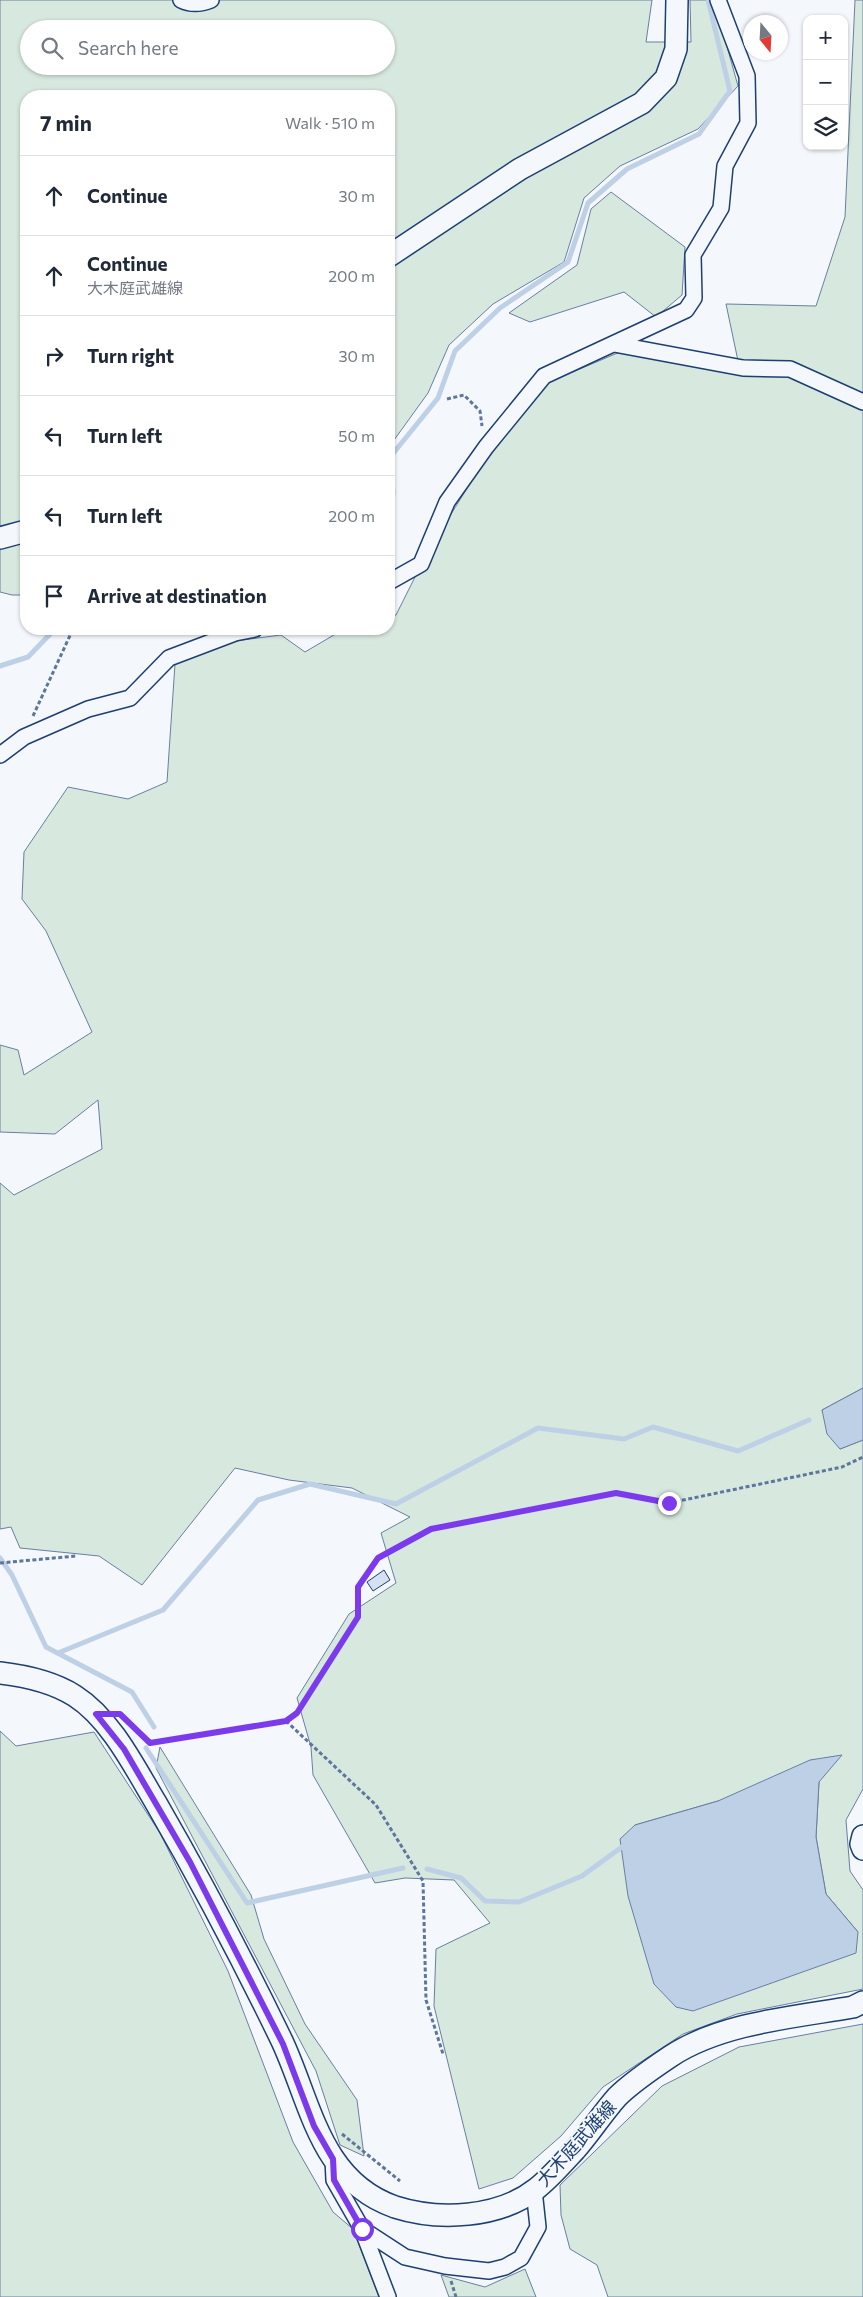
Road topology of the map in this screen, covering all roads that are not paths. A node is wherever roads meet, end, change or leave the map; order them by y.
1 (181, 0) edge
2 (211, 0) edge
3 (677, 0) edge
4 (718, 0) edge
5 (395, 252) edge
6 (614, 344) junction
7 (863, 402) edge
8 (20, 533) edge
9 (0, 538) edge
10 (395, 579) edge
11 (230, 635) edge
12 (0, 755) edge
13 (0, 1673) edge
14 (863, 1836) edge
15 (863, 1849) edge
16 (863, 2002) edge
17 (333, 2159) junction
18 (534, 2190) junction
19 (362, 2229) junction
20 (388, 2297) edge

1 - 2 street
3 - 5 main road
4 - 6 street
6 - 7 street
6 - 10 street
8 - 9 main road
11 - 12 street
13 - 17 main road, 大木庭武雄線
14 - 15 main road
16 - 18 main road, 大木庭武雄線
17 - 18 main road, 大木庭武雄線
17 - 19 street
18 - 19 street
19 - 20 street

